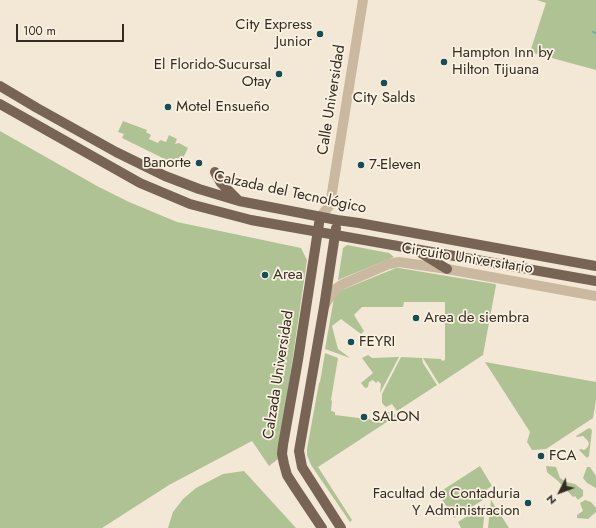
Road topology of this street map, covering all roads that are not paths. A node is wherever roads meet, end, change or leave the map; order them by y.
1 (363, 0) edge
2 (0, 86) edge
3 (0, 92) edge
4 (0, 104) edge
5 (37, 108) junction
6 (215, 172) dead end
7 (239, 201) junction
8 (330, 205) junction
9 (301, 213) junction
10 (238, 217) junction
11 (320, 217) junction
12 (337, 220) junction
13 (381, 227) junction
14 (318, 232) junction
15 (339, 235) junction
16 (472, 244) junction
17 (416, 250) junction
18 (469, 259) junction
19 (596, 266) edge
20 (447, 269) junction
21 (596, 281) edge
22 (596, 296) edge
23 (324, 306) junction
24 (322, 528) edge
25 (341, 528) edge

1 - 8 street, Calle Universidad
2 - 5 main road, Calzada del Tecnológico
3 - 5 main road
4 - 10 main road, Calzada del Tecnológico
5 - 7 main road, Calzada del Tecnológico
6 - 7 main road
7 - 9 main road, Calzada del Tecnológico
8 - 11 street
8 - 12 street
9 - 10 main road
9 - 11 main road, Calzada del Tecnológico
10 - 14 main road, Calzada del Tecnológico
11 - 12 main road, Calzada del Tecnológico
11 - 14 main road, Calzada Universidad
12 - 13 main road, Calzada del Tecnológico
12 - 15 main road, Calzada Universidad
13 - 15 main road
13 - 16 main road, Calzada del Tecnológico
14 - 15 main road, Calzada del Tecnológico
14 - 24 main road, Calzada Universidad
15 - 17 main road, Calzada del Tecnológico
15 - 23 main road, Calzada Universidad
16 - 18 main road
16 - 19 main road, Calzada del Tecnológico
17 - 18 main road, Calzada del Tecnológico
17 - 20 main road
18 - 21 main road, Calzada del Tecnológico
20 - 22 street, Circuito Universitario
20 - 23 street, Circuito Universitario
23 - 25 main road, Calzada Universidad

